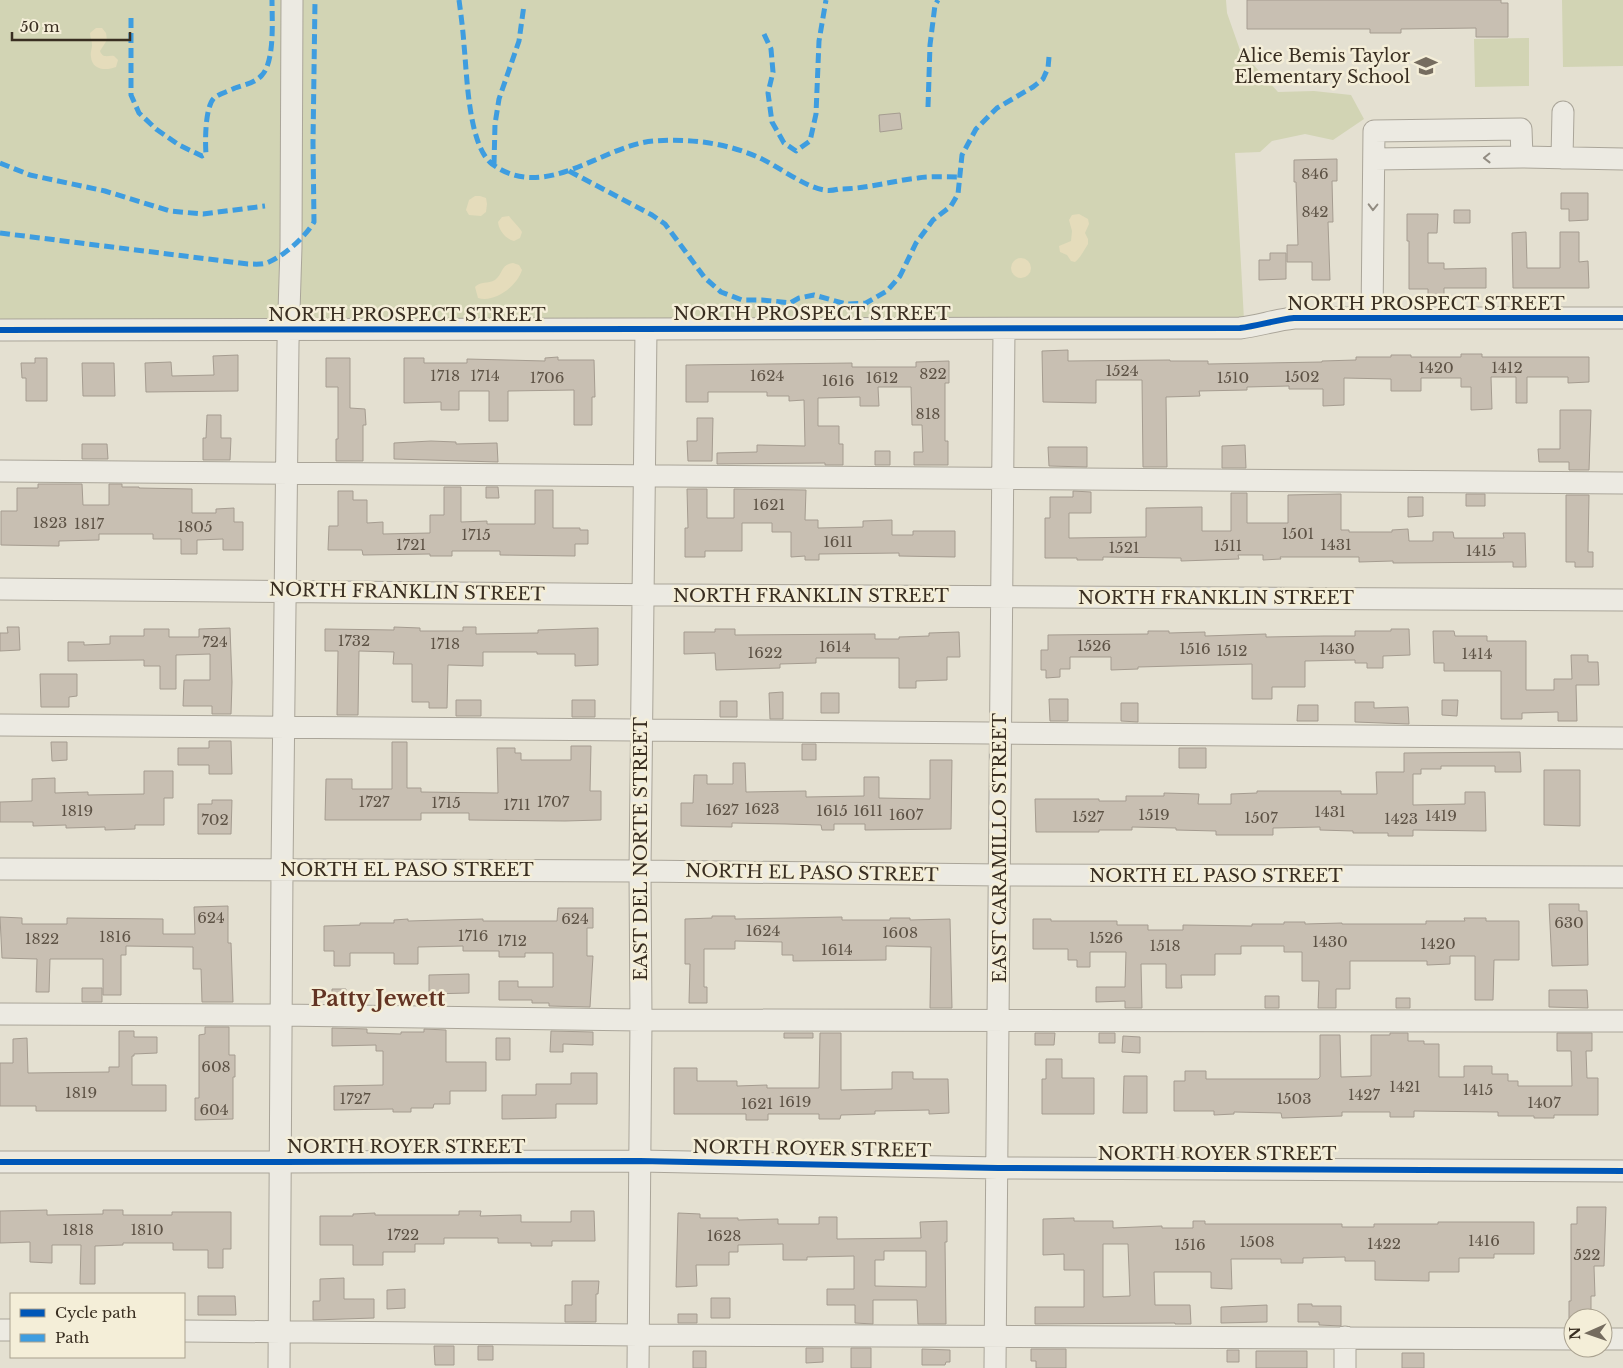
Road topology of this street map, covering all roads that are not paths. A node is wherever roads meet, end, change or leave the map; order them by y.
1 (292, 0) edge
2 (1563, 112) dead end
3 (1522, 157) junction
4 (1562, 158) junction
5 (1374, 159) junction
6 (1623, 160) edge
7 (1372, 318) junction
8 (1623, 318) edge
9 (646, 329) junction
10 (1004, 329) junction
11 (0, 330) edge
12 (288, 330) junction
13 (0, 471) edge
14 (287, 474) junction
15 (644, 476) junction
16 (1002, 478) junction
17 (1623, 483) edge
18 (0, 589) edge
19 (286, 592) junction
20 (643, 595) junction
21 (1001, 597) junction
22 (1623, 600) edge
23 (0, 725) edge
24 (284, 727) junction
25 (642, 729) junction
26 (1001, 732) junction
27 (1623, 738) edge
28 (1623, 858) edge
29 (0, 869) edge
30 (282, 870) junction
31 (640, 871) junction
32 (1000, 875) junction
33 (1623, 877) edge
34 (1623, 884) edge
35 (0, 1014) edge
36 (282, 1015) junction
37 (641, 1020) junction
38 (1623, 1021) edge
39 (999, 1022) junction
40 (640, 1160) junction
41 (0, 1162) edge
42 (281, 1162) junction
43 (998, 1168) junction
44 (1623, 1171) edge
45 (185, 1331) edge
46 (279, 1332) junction
47 (639, 1335) junction
48 (995, 1337) junction
49 (1345, 1337) junction
50 (1563, 1339) edge
51 (279, 1368) edge
52 (638, 1368) edge
53 (995, 1368) edge
54 (1345, 1368) edge

1 - 12 street
2 - 4 street
3 - 4 street
3 -> 5 street
3 - 5 street
4 - 6 street
5 -> 7 street
7 - 8 street, NORTH PROSPECT STREET
7 - 10 street, NORTH PROSPECT STREET
9 - 10 street, NORTH PROSPECT STREET
9 - 12 street, NORTH PROSPECT STREET
9 - 15 street, EAST DEL NORTE STREET
10 - 16 street, EAST CARAMILLO STREET
11 - 12 street, NORTH PROSPECT STREET
12 - 14 street
13 - 14 street
14 - 15 street
14 - 19 street
15 - 16 street
15 - 20 street, EAST DEL NORTE STREET
16 - 17 street
16 - 21 street, EAST CARAMILLO STREET
18 - 19 street, NORTH FRANKLIN STREET
19 - 20 street, NORTH FRANKLIN STREET
19 - 24 street
20 - 21 street, NORTH FRANKLIN STREET
20 - 25 street, EAST DEL NORTE STREET
21 - 22 street, NORTH FRANKLIN STREET
21 - 26 street, EAST CARAMILLO STREET
23 - 24 street
24 - 25 street
24 - 30 street
25 - 26 street
25 - 31 street, EAST DEL NORTE STREET
26 - 27 street
26 - 32 street, EAST CARAMILLO STREET
28 - 33 street
29 - 30 street, NORTH EL PASO STREET
30 - 31 street, NORTH EL PASO STREET
30 - 36 street
31 - 32 street, NORTH EL PASO STREET
31 - 37 street, EAST DEL NORTE STREET
32 - 33 street, NORTH EL PASO STREET
32 - 39 street, EAST CARAMILLO STREET
33 - 34 street
35 - 36 street
36 - 37 street
36 - 42 street
37 - 39 street
37 - 40 street, EAST DEL NORTE STREET
38 - 39 street
39 - 43 street, EAST CARAMILLO STREET
40 - 42 street, NORTH ROYER STREET
40 - 43 street, NORTH ROYER STREET
40 - 47 street, EAST DEL NORTE STREET
41 - 42 street, NORTH ROYER STREET
42 - 46 street
43 - 44 street, NORTH ROYER STREET
43 - 48 street, EAST CARAMILLO STREET
45 - 46 street
46 - 47 street
46 - 51 street
47 - 48 street
47 - 52 street, EAST DEL NORTE STREET
48 - 49 street
48 - 53 street, EAST CARAMILLO STREET
49 - 50 street
49 - 54 street

